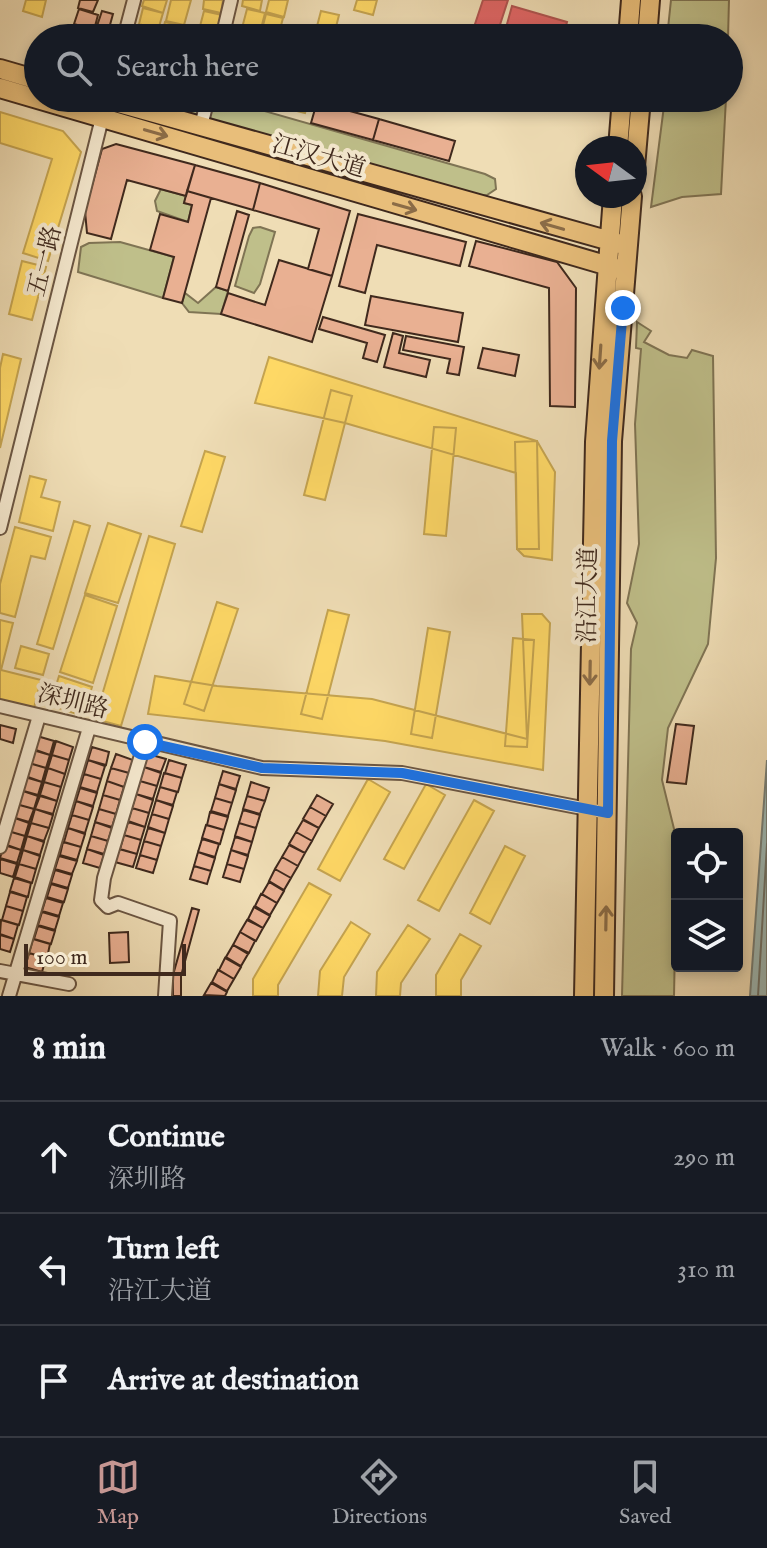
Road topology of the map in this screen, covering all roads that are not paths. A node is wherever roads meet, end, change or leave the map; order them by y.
1 (134, 0) edge
2 (231, 0) edge
3 (631, 0) edge
4 (650, 0) edge
5 (128, 24) edge
6 (225, 24) edge
7 (629, 24) edge
8 (648, 24) edge
9 (0, 69) edge
10 (24, 76) edge
11 (0, 88) edge
12 (24, 91) edge
13 (102, 112) edge
14 (132, 112) edge
15 (142, 112) edge
16 (204, 112) edge
17 (621, 112) edge
18 (640, 112) edge
19 (201, 126) junction
20 (619, 136) edge
21 (638, 136) edge
22 (614, 208) edge
23 (628, 208) edge
24 (618, 243) junction
25 (616, 268) junction
26 (0, 524) edge
27 (0, 706) edge
28 (39, 716) junction
29 (89, 728) junction
30 (145, 742) junction
31 (587, 809) junction
32 (608, 813) junction
33 (0, 847) edge
34 (0, 971) edge
35 (15, 975) junction
36 (69, 984) dead end
37 (9, 996) edge
38 (165, 996) edge
39 (584, 996) edge
40 (604, 996) edge

1 - 5 street
2 - 6 street
3 - 7 main road
4 - 8 main road
9 - 10 main road
11 - 12 main road, 江汉大道
13 - 26 street, 五一路
14 -> 25 main road, 江汉大道
15 - 19 main road, 江汉大道
16 - 19 street
17 - 20 main road
18 - 21 main road
24 -> 19 main road, 江汉大道
22 - 24 main road, 沿江大道
23 - 24 main road, 沿江大道
24 - 25 main road, 沿江大道
25 -> 31 main road, 沿江大道
25 - 32 main road, 沿江大道
27 - 28 street, 深圳路
28 - 29 street, 深圳路
28 - 33 street
29 - 30 street, 深圳路
29 - 35 street
30 - 31 street, 深圳路
30 - 38 street
31 - 32 street, 深圳路
31 - 39 main road, 沿江大道
40 -> 32 main road, 沿江大道
34 - 35 street
35 - 36 street
35 - 37 street

